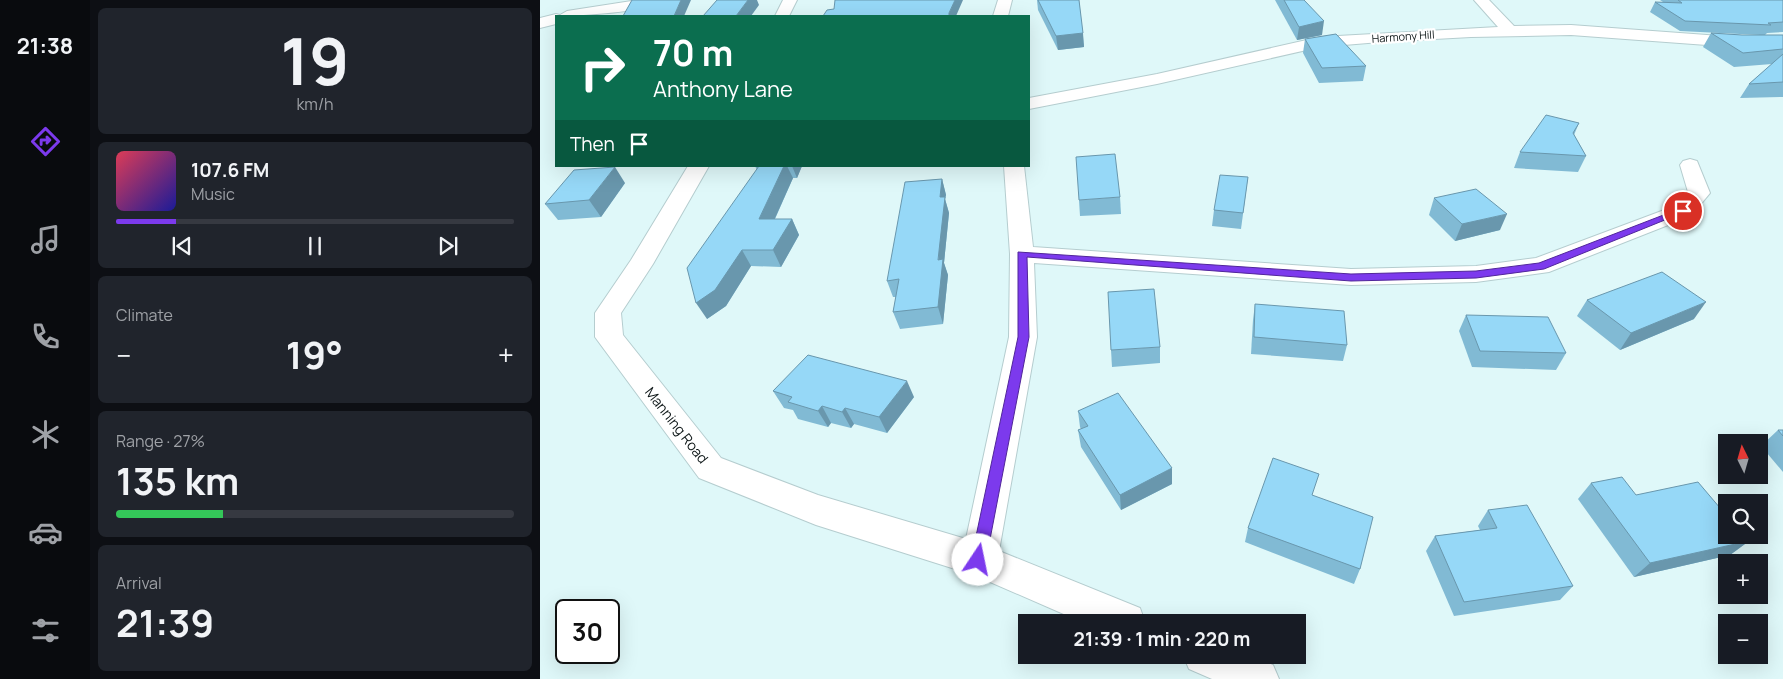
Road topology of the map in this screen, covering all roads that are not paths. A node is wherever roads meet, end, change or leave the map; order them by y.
1 (680, 0) edge
2 (790, 0) edge
3 (1005, 0) edge
4 (1480, 0) edge
5 (573, 15) edge
6 (782, 15) edge
7 (1001, 15) edge
8 (555, 19) edge
9 (540, 24) edge
10 (1510, 31) junction
11 (1783, 42) edge
12 (1030, 104) edge
13 (1690, 165) dead end
14 (698, 167) edge
15 (1014, 167) edge
16 (1022, 254) junction
17 (978, 560) junction
18 (1107, 614) edge
19 (1224, 664) edge
20 (1259, 679) edge

1 - 5 street
2 - 6 street
3 - 7 street
4 - 10 street
8 - 9 street
10 - 11 street, Harmony Hill
10 - 12 street, Harmony Hill
13 - 16 street
14 - 17 street, Manning Road
15 - 16 street
16 - 17 street
17 - 18 street, Manning Road
19 - 20 street

